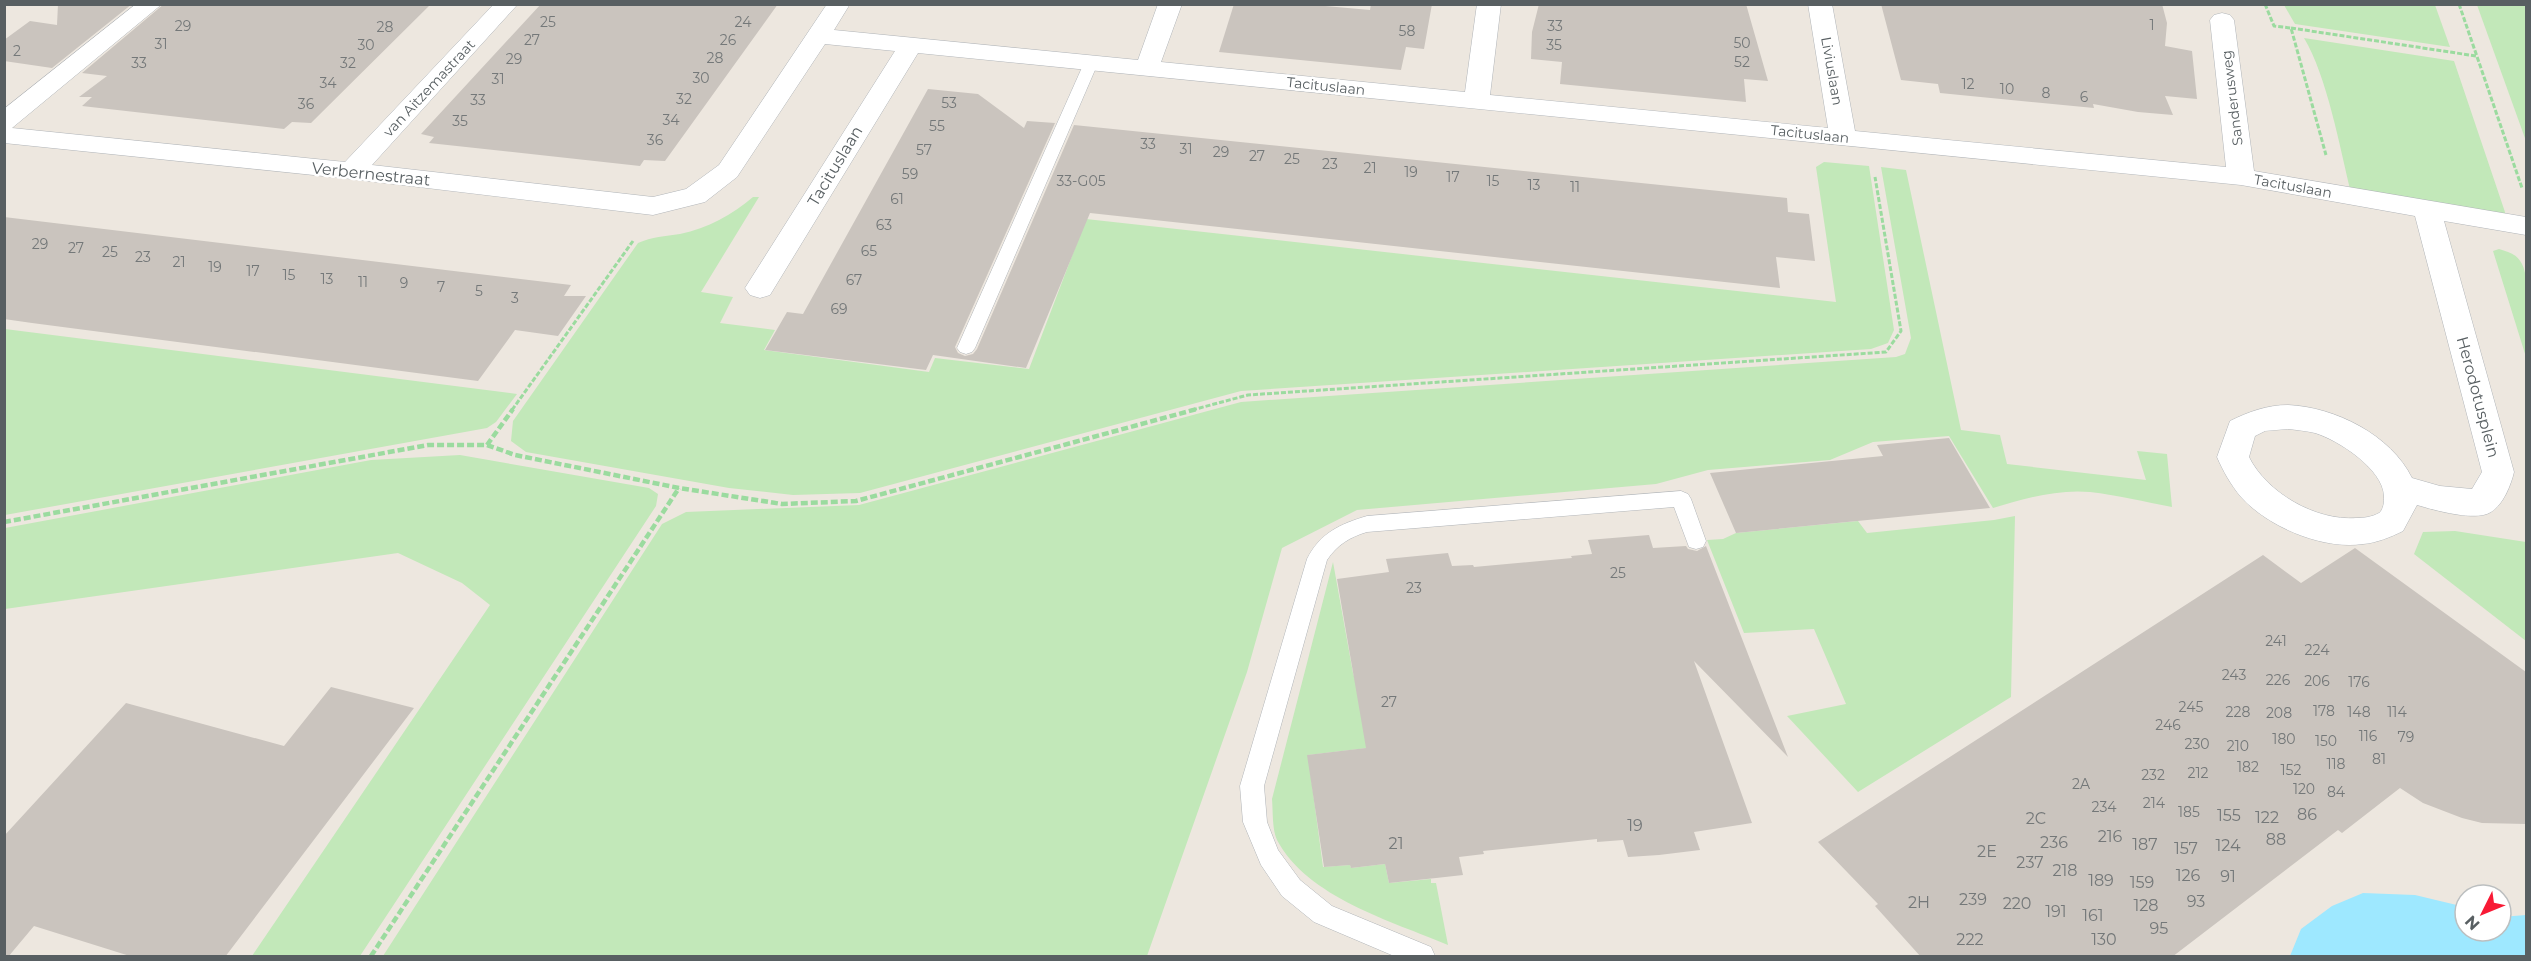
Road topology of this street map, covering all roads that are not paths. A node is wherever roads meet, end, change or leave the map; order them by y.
1 (151, 4) edge
2 (507, 4) edge
3 (839, 4) edge
4 (1170, 4) edge
5 (1489, 4) edge
6 (1820, 4) edge
7 (2222, 20) dead end
8 (818, 36) junction
9 (911, 45) junction
10 (1091, 63) junction
11 (1146, 68) junction
12 (1476, 102) junction
13 (4, 122) edge
14 (4, 135) edge
15 (1853, 139) junction
16 (351, 171) junction
17 (2241, 177) junction
18 (2427, 208) junction
19 (2526, 226) edge
20 (760, 288) dead end
21 (966, 348) dead end
22 (2402, 488) junction
23 (1696, 541) dead end
24 (1422, 957) edge

1 - 13 street
2 - 16 street, van Aitzemastraat
3 - 8 street, Verbernestraat
4 - 11 street
5 - 12 street
6 - 15 street, Liviuslaan
7 - 17 street, Sanderusweg
8 - 9 street, Tacituslaan
8 - 16 street, Verbernestraat
9 - 10 street, Tacituslaan
9 - 20 street, Tacituslaan
10 - 11 street, Tacituslaan
10 - 21 lane
11 - 12 street, Tacituslaan
12 - 15 street, Tacituslaan
14 - 16 street, Verbernestraat
15 - 17 street, Tacituslaan
17 - 18 street, Tacituslaan
18 - 19 street, Tacituslaan
18 - 22 street, Herodotusplein
22 - 22 street
23 - 24 lane

